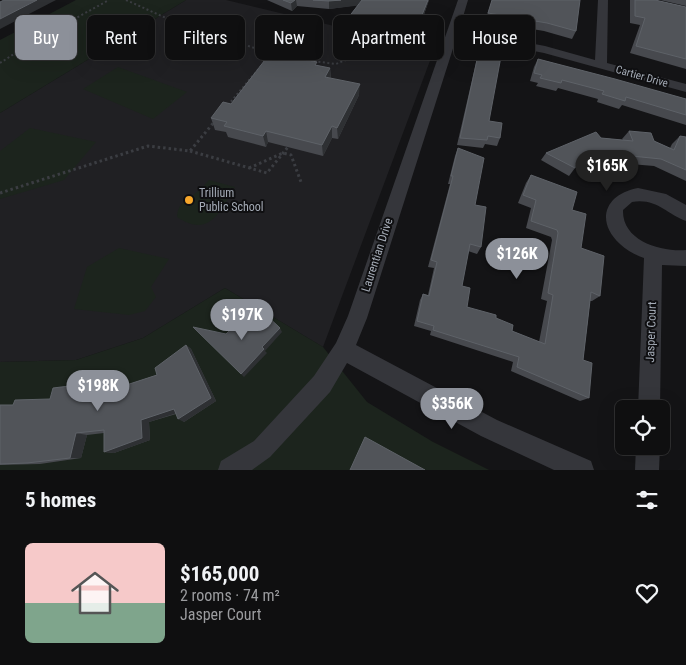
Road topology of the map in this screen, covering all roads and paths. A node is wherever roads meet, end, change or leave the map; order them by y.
1 (109, 0) edge
2 (126, 0) edge
3 (463, 0) edge
4 (603, 0) edge
5 (452, 32) junction
6 (255, 48) edge
7 (307, 60) edge
8 (346, 60) edge
9 (0, 63) edge
10 (263, 63) edge
11 (601, 64) junction
12 (686, 88) edge
13 (226, 107) edge
14 (220, 114) edge
15 (288, 147) edge
16 (190, 151) junction
17 (283, 153) junction
18 (249, 168) junction
19 (301, 182) dead end
20 (0, 193) edge
21 (686, 214) edge
22 (653, 255) junction
23 (686, 258) edge
24 (342, 350) junction
25 (649, 400) edge
26 (648, 455) edge
27 (230, 470) edge
28 (582, 470) edge
29 (647, 470) edge

1 - 9 path
2 - 6 path
3 - 5 street, Laurentian Drive
4 - 11 street
5 - 11 street, Cartier Drive
5 - 24 street, Laurentian Drive
7 - 8 path
10 - 13 path
11 - 12 street, Cartier Drive
14 - 16 path
15 - 17 path
16 - 18 path
16 - 20 path
17 - 18 path
17 - 18 path
17 - 19 path
21 - 22 street
22 - 23 street
22 - 25 street, Jasper Court
24 - 27 street, Laurentian Drive
24 - 28 street
26 - 29 street

